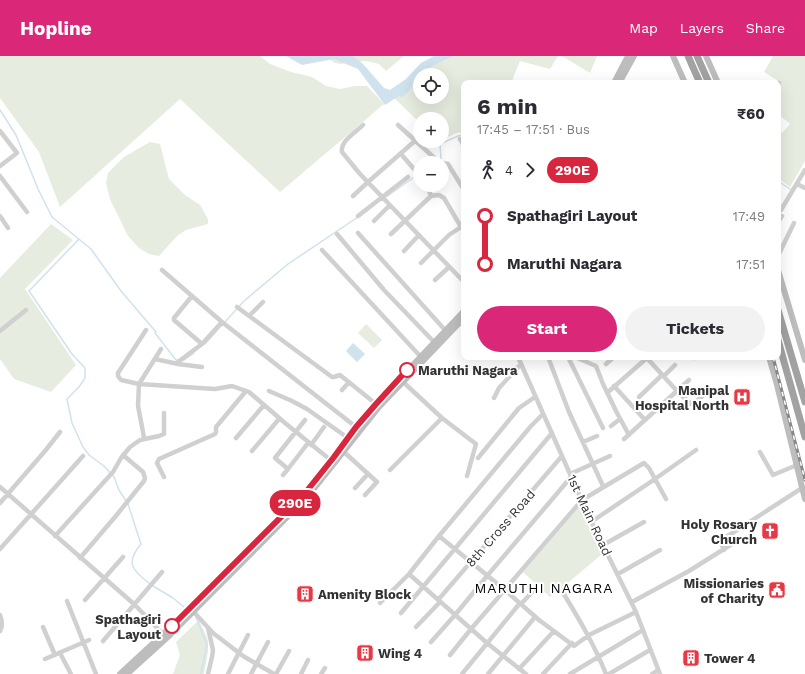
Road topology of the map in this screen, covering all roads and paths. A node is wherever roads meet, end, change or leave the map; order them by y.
1 (628, 56) edge
2 (634, 56) edge
3 (673, 56) edge
4 (688, 56) edge
5 (697, 56) edge
6 (706, 56) edge
7 (616, 80) edge
8 (621, 80) edge
9 (683, 80) edge
10 (699, 80) edge
11 (708, 80) edge
12 (717, 80) edge
13 (363, 125) dead end
14 (398, 125) dead end
15 (0, 131) edge
16 (413, 138) edge
17 (413, 143) edge
18 (425, 148) edge
19 (401, 154) junction
20 (433, 156) edge
21 (0, 166) edge
22 (449, 166) edge
23 (413, 168) edge
24 (805, 170) edge
25 (0, 176) edge
26 (408, 178) dead end
27 (368, 182) junction
28 (798, 184) junction
29 (461, 185) edge
30 (805, 188) edge
31 (430, 192) edge
32 (353, 196) dead end
33 (431, 196) junction
34 (382, 197) junction
35 (390, 205) junction
36 (781, 211) edge
37 (27, 212) dead end
38 (0, 216) edge
39 (358, 216) dead end
40 (405, 220) junction
41 (374, 221) dead end
42 (794, 222) dead end
43 (461, 223) edge
44 (461, 227) edge
45 (8, 228) dead end
46 (358, 233) dead end
47 (337, 234) dead end
48 (391, 234) dead end
49 (419, 235) junction
50 (322, 250) dead end
51 (404, 250) dead end
52 (433, 250) junction
53 (781, 250) edge
54 (421, 263) dead end
55 (449, 267) junction
56 (162, 270) dead end
57 (461, 279) edge
58 (435, 280) dead end
59 (781, 280) edge
60 (192, 296) junction
61 (263, 302) dead end
62 (239, 308) dead end
63 (26, 310) dead end
64 (461, 314) edge
65 (249, 316) junction
66 (781, 320) edge
67 (461, 321) edge
68 (224, 323) junction
69 (146, 330) dead end
70 (445, 330) junction
71 (0, 331) edge
72 (434, 342) junction
73 (202, 344) junction
74 (161, 349) dead end
75 (781, 351) edge
76 (420, 356) junction
77 (155, 359) junction
78 (519, 360) edge
79 (549, 360) edge
80 (569, 360) edge
81 (582, 360) edge
82 (590, 360) edge
83 (611, 360) edge
84 (644, 360) edge
85 (650, 360) edge
86 (770, 360) edge
87 (805, 360) edge
88 (178, 363) junction
89 (589, 363) junction
90 (521, 364) junction
91 (606, 364) dead end
92 (675, 365) dead end
93 (202, 366) dead end
94 (663, 376) junction
95 (401, 380) junction
96 (689, 380) dead end
97 (349, 382) junction
98 (139, 384) junction
99 (614, 386) junction
100 (342, 390) dead end
101 (246, 391) junction
102 (269, 391) dead end
103 (677, 391) junction
104 (607, 393) junction
105 (705, 394) dead end
106 (535, 397) junction
107 (639, 397) dead end
108 (494, 398) dead end
109 (805, 402) edge
110 (376, 404) junction
111 (264, 405) junction
112 (164, 412) dead end
113 (543, 414) junction
114 (279, 418) junction
115 (442, 418) junction
116 (620, 419) junction
117 (304, 420) dead end
118 (645, 420) junction
119 (324, 426) dead end
120 (611, 426) dead end
121 (356, 427) junction
122 (603, 428) dead end
123 (60, 432) dead end
124 (296, 432) junction
125 (552, 433) junction
126 (629, 435) junction
127 (597, 436) dead end
128 (805, 437) edge
129 (236, 438) dead end
130 (348, 438) junction
131 (144, 439) junction
132 (624, 439) dead end
133 (583, 442) junction
134 (310, 444) junction
135 (696, 450) dead end
136 (252, 451) dead end
137 (344, 452) junction
138 (760, 452) dead end
139 (123, 455) junction
140 (83, 456) dead end
141 (562, 456) junction
142 (610, 456) dead end
143 (478, 458) dead end
144 (333, 462) junction
145 (593, 464) junction
146 (797, 465) junction
147 (288, 468) junction
148 (390, 470) dead end
149 (368, 474) junction
150 (283, 475) dead end
151 (570, 475) junction
152 (467, 476) dead end
153 (164, 477) dead end
154 (655, 479) junction
155 (603, 486) junction
156 (0, 488) edge
157 (355, 488) dead end
158 (802, 488) junction
159 (8, 494) junction
160 (364, 494) dead end
161 (666, 499) dead end
162 (805, 499) edge
163 (582, 500) junction
164 (0, 503) edge
165 (30, 514) junction
166 (592, 522) junction
167 (644, 522) dead end
168 (55, 536) junction
169 (439, 536) junction
170 (732, 544) dead end
171 (603, 545) junction
172 (0, 548) edge
173 (454, 549) junction
174 (660, 550) dead end
175 (724, 550) junction
176 (123, 557) dead end
177 (80, 558) junction
178 (471, 562) junction
179 (162, 572) dead end
180 (409, 574) junction
181 (618, 574) junction
182 (487, 576) junction
183 (104, 579) junction
184 (423, 587) junction
185 (535, 589) dead end
186 (505, 590) junction
187 (562, 591) dead end
188 (84, 600) dead end
189 (67, 601) dead end
190 (439, 601) junction
191 (632, 602) junction
192 (134, 604) junction
193 (380, 604) dead end
194 (520, 604) junction
195 (192, 610) junction
196 (636, 612) junction
197 (401, 613) dead end
198 (0, 615) edge
199 (455, 615) junction
200 (535, 616) junction
201 (207, 626) junction
202 (43, 627) dead end
203 (416, 627) dead end
204 (471, 629) junction
205 (643, 630) junction
206 (0, 631) edge
207 (554, 631) junction
208 (248, 635) dead end
209 (589, 635) junction
210 (165, 637) junction
211 (89, 640) dead end
212 (103, 641) dead end
213 (84, 642) junction
214 (268, 642) dead end
215 (431, 642) dead end
216 (487, 643) junction
217 (572, 644) junction
218 (650, 650) junction
219 (289, 651) dead end
220 (240, 653) junction
221 (58, 654) junction
222 (450, 655) dead end
223 (503, 656) junction
224 (599, 656) junction
225 (46, 659) dead end
226 (308, 660) dead end
227 (257, 664) junction
228 (325, 668) dead end
229 (519, 671) edge
230 (659, 672) edge
231 (71, 674) edge
232 (96, 674) edge
233 (120, 674) edge
234 (127, 674) edge
235 (208, 674) edge
236 (228, 674) edge
237 (251, 674) edge
238 (275, 674) edge
239 (301, 674) edge
240 (321, 674) edge
241 (462, 674) edge
242 (488, 674) edge
243 (526, 674) edge
244 (542, 674) edge
245 (570, 674) edge
246 (606, 674) edge
247 (609, 674) edge
248 (652, 674) edge

1 - 7 main road
2 - 8 main road
3 - 9 main road
4 - 10 highway
5 - 11 highway
6 - 12 main road
13 - 27 street
14 - 16 street
15 - 21 street
17 - 19 street
18 - 20 street
19 - 23 street
19 - 27 street
22 - 29 street
24 - 28 street
25 - 37 street
26 - 34 street
27 - 32 street
27 - 34 street
28 - 30 street
28 - 36 street
31 - 33 street
33 - 40 street
33 - 43 street
34 - 35 street
34 - 39 street
35 - 40 street
35 - 41 street
38 - 45 street
40 - 48 street
40 - 49 street
42 - 53 street
44 - 52 street
46 - 70 street
47 - 72 street
49 - 51 street
49 - 52 street
50 - 76 street
52 - 54 street
52 - 55 street
55 - 57 street
55 - 58 street
56 - 60 street
59 - 87 main road
60 - 68 street
60 - 73 street
61 - 65 street
62 - 65 street
63 - 71 street
64 - 70 main road
65 - 97 street
66 - 109 highway
67 - 95 main road
68 - 73 street
68 - 121 street
69 - 98 street
70 - 72 main road
72 - 76 main road
73 - 88 street
74 - 77 street
75 - 128 highway
76 - 95 main road
77 - 88 street
77 - 98 street
78 - 90 street, 1st Main Road
79 - 133 street
80 - 122 street
81 - 89 street
82 - 89 street
83 - 91 street
84 - 99 street
85 - 94 street
86 - 146 main road
88 - 93 street
89 - 104 street
90 - 106 street, 1st Main Road
90 - 108 street
92 - 94 street
94 - 103 street
94 - 107 street
95 - 110 main road
95 - 115 street
95 - 137 main road
96 - 103 street
97 - 100 street
97 - 110 street
98 - 101 street
98 - 131 street
99 - 104 street
99 - 118 street
101 - 111 street
101 - 153 street
102 - 130 street
103 - 105 street
103 - 118 street
104 - 116 street
106 - 113 street, 1st Main Road
106 - 143 street
110 - 121 main road
111 - 114 street
111 - 129 street
112 - 131 street
113 - 125 street, 1st Main Road
113 - 169 street
114 - 124 street
114 - 136 street
115 - 148 street
115 - 152 street
116 - 120 street
116 - 126 street
117 - 124 street
118 - 126 street
119 - 134 street
121 - 130 main road
123 - 159 street
124 - 134 street
124 - 147 street
125 - 141 street, 1st Main Road
125 - 173 street
126 - 132 street
127 - 133 street
130 - 144 main road
131 - 139 street
133 - 145 street
134 - 144 street
134 - 147 street
135 - 154 street
137 - 144 main road
137 - 149 street
138 - 146 street
139 - 168 street
139 - 177 street
140 - 165 street
141 - 151 street, 1st Main Road
141 - 178 street, 8th Cross Road
142 - 145 street
144 - 195 main road
145 - 151 street
145 - 155 street
146 - 158 main road
147 - 150 street
149 - 157 street
149 - 160 street
151 - 163 street, 1st Main Road
151 - 182 street
154 - 155 street
154 - 161 street
154 - 166 street
155 - 163 street
156 - 159 street
158 - 162 main road
158 - 175 street
159 - 164 street
159 - 165 street
163 - 166 street, 1st Main Road
163 - 186 street
165 - 168 street
165 - 172 street
166 - 171 street, 1st Main Road
167 - 171 street
168 - 177 street
169 - 173 street
169 - 180 street
170 - 175 street
171 - 181 street, 1st Main Road
173 - 178 street
173 - 184 street
174 - 181 street
175 - 191 street
176 - 183 street
177 - 183 street
178 - 182 street
178 - 190 street, 8th Cross Road
179 - 192 street
180 - 184 street
180 - 193 street
181 - 191 street, 1st Main Road
182 - 186 street
182 - 199 street
183 - 188 street
183 - 192 street
184 - 190 street
184 - 197 street
185 - 194 street
186 - 194 street
186 - 204 street
187 - 209 street
189 - 213 street
190 - 199 street
190 - 203 street, 8th Cross Road
191 - 196 street, 1st Main Road
192 - 210 street
192 - 212 street
194 - 200 street
194 - 216 street
195 - 201 street
195 - 210 main road
196 - 205 street, 1st Main Road
196 - 209 street
198 - 206 street
199 - 204 street
199 - 215 street
200 - 207 street
200 - 223 street
201 - 220 street
201 - 235 street
202 - 221 street
204 - 216 street
204 - 222 street
205 - 218 street, 1st Main Road
205 - 224 street
207 - 217 street
207 - 229 street
208 - 220 street
209 - 217 street
209 - 224 street
210 - 233 main road
210 - 234 main road
211 - 213 street
213 - 221 street
213 - 232 street
214 - 227 street
216 - 223 street
216 - 241 street
217 - 244 street
218 - 230 street, 1st Main Road
218 - 247 street
219 - 238 street
220 - 227 street
220 - 236 street
221 - 225 street
221 - 231 street
223 - 229 street
223 - 242 street
224 - 245 street
224 - 246 street
226 - 239 street
227 - 237 street
227 - 238 street
228 - 240 street
229 - 243 street
230 - 248 street

